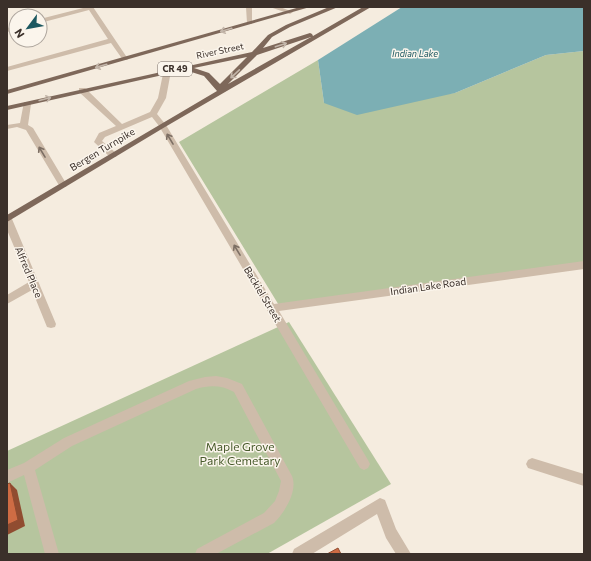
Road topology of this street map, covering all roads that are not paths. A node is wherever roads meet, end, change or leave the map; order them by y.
1 (249, 7) edge
2 (273, 7) edge
3 (307, 7) edge
4 (335, 7) edge
5 (368, 7) edge
6 (91, 8) edge
7 (290, 12) junction
8 (48, 19) edge
9 (250, 23) junction
10 (341, 23) junction
11 (113, 40) junction
12 (255, 53) junction
13 (125, 59) junction
14 (7, 69) edge
15 (178, 69) junction
16 (167, 71) junction
17 (219, 89) junction
18 (82, 90) junction
19 (7, 92) edge
20 (209, 99) junction
21 (27, 104) junction
22 (7, 108) edge
23 (153, 114) junction
24 (162, 125) junction
25 (24, 126) junction
26 (7, 127) edge
27 (121, 127) junction
28 (113, 155) junction
29 (63, 185) junction
30 (7, 219) edge
31 (584, 265) edge
32 (34, 284) junction
33 (7, 300) edge
34 (272, 308) junction
35 (51, 324) dead end
36 (364, 464) dead end
37 (532, 464) dead end
38 (28, 467) junction
39 (7, 477) edge
40 (584, 480) edge
41 (52, 554) edge
42 (202, 554) edge
43 (298, 554) edge
44 (404, 554) edge

1 - 9 street
2 - 7 street
3 - 7 main road, River Street / CR 49
4 - 12 main road, Bergen Turnpike
5 - 10 main road, Bergen Turnpike
6 - 8 street
6 - 11 street
7 - 9 main road, River Street / CR 49
9 -> 13 main road, River Street / CR 49
12 -> 10 main road, River Street / CR 49
10 - 20 main road, Bergen Turnpike
11 - 13 street
11 - 14 street
12 - 15 main road, River Street / CR 49
12 -> 17 main road, Bergen Turnpike
13 -> 19 main road, River Street / CR 49
15 - 16 main road, River Street / CR 49
15 - 17 main road
16 - 18 main road, River Street / CR 49
16 - 23 street
17 - 20 main road, Bergen Turnpike
21 -> 18 main road, River Street / CR 49
18 - 27 street
20 - 24 main road, Bergen Turnpike
21 - 22 main road, River Street / CR 49
21 - 25 street
23 - 24 street, Backiel Street
23 - 27 street
24 - 28 main road, Bergen Turnpike
34 -> 24 street, Backiel Street
25 - 26 street
29 -> 25 street
27 - 28 street
28 - 29 main road, Bergen Turnpike
29 - 30 main road, Bergen Turnpike
30 - 32 street, Alfred Place
31 - 34 street, Indian Lake Road
32 - 33 street
32 - 35 street, Alfred Place
34 - 36 street, Backiel Street
37 - 40 street
38 - 39 street
38 - 41 street
38 - 42 street
43 - 44 street

